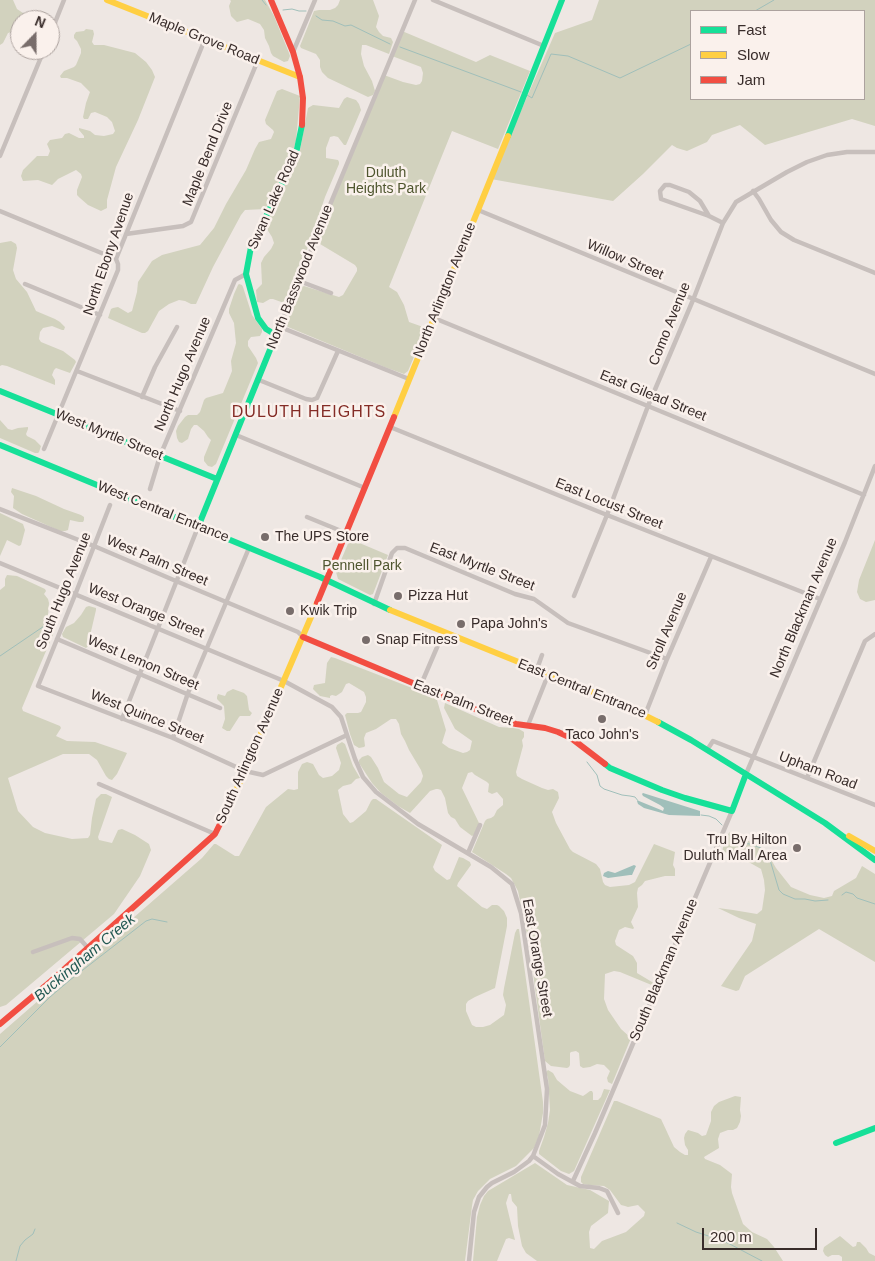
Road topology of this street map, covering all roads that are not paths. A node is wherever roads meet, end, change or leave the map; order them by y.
1 (107, 0) edge
2 (271, 0) edge
3 (315, 0) edge
4 (415, 0) edge
5 (433, 0) edge
6 (562, 0) edge
7 (205, 39) junction
8 (544, 46) junction
9 (293, 52) junction
10 (40, 60) edge
11 (258, 60) junction
12 (300, 77) junction
13 (875, 152) edge
14 (0, 156) edge
15 (753, 191) junction
16 (478, 210) junction
17 (0, 211) edge
18 (709, 216) junction
19 (722, 223) junction
20 (126, 234) junction
21 (116, 259) junction
22 (875, 273) edge
23 (246, 274) junction
24 (299, 280) junction
25 (25, 284) dead end
26 (331, 293) dead end
27 (693, 300) junction
28 (100, 315) junction
29 (434, 318) junction
30 (177, 327) dead end
31 (280, 327) junction
32 (276, 335) junction
33 (338, 351) junction
34 (77, 371) junction
35 (875, 374) edge
36 (259, 380) junction
37 (409, 380) junction
38 (0, 391) edge
39 (142, 396) junction
40 (648, 406) junction
41 (180, 411) junction
42 (58, 415) junction
43 (390, 427) junction
44 (236, 435) junction
45 (0, 445) edge
46 (44, 449) dead end
47 (160, 456) junction
48 (875, 466) edge
49 (218, 479) junction
50 (365, 488) junction
51 (150, 490) dead end
52 (864, 495) junction
53 (110, 505) dead end
54 (0, 509) edge
55 (606, 515) junction
56 (307, 517) dead end
57 (198, 527) junction
58 (346, 533) junction
59 (94, 546) junction
60 (249, 548) junction
61 (711, 557) junction
62 (0, 564) edge
63 (326, 580) junction
64 (176, 582) junction
65 (76, 595) junction
66 (574, 596) dead end
67 (820, 599) junction
68 (227, 603) junction
69 (374, 604) junction
70 (158, 628) junction
71 (875, 634) edge
72 (303, 636) junction
73 (57, 639) junction
74 (438, 644) dead end
75 (208, 648) junction
76 (542, 655) dead end
77 (667, 659) junction
78 (536, 670) junction
79 (140, 674) junction
80 (548, 675) junction
81 (284, 681) junction
82 (38, 686) joint
83 (420, 687) junction
84 (188, 693) junction
85 (220, 708) dead end
86 (645, 715) junction
87 (122, 719) junction
88 (528, 726) junction
89 (348, 735) junction
90 (173, 738) junction
91 (707, 750) junction
92 (753, 757) junction
93 (246, 771) junction
94 (746, 774) junction
95 (807, 778) junction
96 (99, 784) dead end
97 (875, 805) edge
98 (732, 811) junction
99 (824, 823) junction
100 (480, 825) dead end
101 (214, 834) junction
102 (875, 851) edge
103 (468, 853) junction
104 (875, 860) edge
105 (88, 948) junction
106 (33, 952) dead end
107 (0, 1024) edge
108 (875, 1128) edge
109 (836, 1143) dead end
110 (533, 1156) junction
111 (572, 1181) junction
112 (618, 1213) dead end
113 (469, 1261) edge

1 - 7 main road, Maple Grove Road
2 - 9 main road, Swan Lake Road
3 - 9 street
4 - 24 street, North Basswood Avenue
5 - 8 street
6 - 8 main road, North Arlington Avenue
7 - 11 main road, Maple Grove Road
7 - 20 street, North Ebony Avenue
8 - 16 main road, North Arlington Avenue
9 - 12 main road, Swan Lake Road
10 - 14 street
11 - 12 main road, Maple Grove Road
11 - 20 street, Maple Bend Drive
12 - 23 main road, Swan Lake Road
13 - 15 street, Como Avenue
15 - 19 street, Como Avenue
15 - 22 street
16 - 27 street, Willow Street
16 - 29 main road, North Arlington Avenue
17 - 21 street
18 - 18 street
18 - 19 street
19 - 27 street, Como Avenue
20 - 21 street, North Ebony Avenue
21 - 28 street, North Ebony Avenue
23 - 32 main road, Swan Lake Road
23 - 41 street, North Hugo Avenue
24 - 26 street
24 - 31 street, North Basswood Avenue
25 - 28 street
27 - 35 street, Willow Street
27 - 40 street, Como Avenue
28 - 34 street, North Ebony Avenue
29 - 37 main road, North Arlington Avenue
29 - 40 street, East Gilead Street
30 - 39 street
31 - 32 street, North Basswood Avenue
31 - 33 street
32 - 36 main road, North Basswood Avenue
33 - 36 street
33 - 37 street
34 - 39 street
34 - 42 street, North Ebony Avenue
36 - 44 main road, North Basswood Avenue
37 - 43 main road, North Arlington Avenue
38 - 42 main road, West Myrtle Street
39 - 41 street
40 - 52 street, East Gilead Street
40 - 55 street, Como Avenue
41 - 47 street, North Hugo Avenue
42 - 46 street, North Ebony Avenue
42 - 47 main road, West Myrtle Street
43 - 50 main road, North Arlington Avenue
43 - 55 street, East Locust Street
44 - 49 main road, North Basswood Avenue
44 - 50 street
45 - 57 main road, West Central Entrance
47 - 49 main road, West Myrtle Street
47 - 51 street, North Hugo Avenue
48 - 52 street, North Blackman Avenue
49 - 57 main road, North Basswood Avenue
50 - 58 main road, North Arlington Avenue
52 - 67 street, North Blackman Avenue
53 - 59 street, South Hugo Avenue
54 - 59 street, West Palm Street
55 - 61 street, East Locust Street
55 - 66 street, Como Avenue
56 - 58 street
57 - 60 main road, West Central Entrance
57 - 64 street
58 - 63 main road, North Arlington Avenue
59 - 64 street, West Palm Street
59 - 65 street, South Hugo Avenue
60 - 63 main road, West Central Entrance
60 - 68 street
61 - 67 street, East Locust Street
61 - 77 street, Stroll Avenue
62 - 65 street, West Orange Street
63 - 69 main road, East Central Entrance
63 - 72 main road, South Arlington Avenue
64 - 68 street, West Palm Street
64 - 70 street
65 - 70 street, West Orange Street
65 - 73 street, South Hugo Avenue
67 - 92 street, North Blackman Avenue
68 - 72 street, West Palm Street
68 - 75 street
69 - 77 street, East Myrtle Street
69 - 78 main road, East Central Entrance
70 - 75 street, West Orange Street
70 - 79 street
71 - 95 street
72 - 81 main road, South Arlington Avenue
72 - 83 main road, East Palm Street
73 - 79 street, West Lemon Street
73 - 82 street, South Hugo Avenue
74 - 83 street
75 - 81 street, West Orange Street
75 - 84 street
76 - 78 street
77 - 86 street, Stroll Avenue
78 - 80 main road, East Central Entrance
79 - 84 street, West Lemon Street
79 - 87 street
80 - 86 main road, East Central Entrance
80 - 88 street
81 - 89 street, East Orange Street
81 - 93 main road, South Arlington Avenue
82 - 87 street, West Quince Street
83 - 88 main road, East Palm Street
84 - 85 street, West Lemon Street
84 - 90 street
86 - 91 main road, East Central Entrance
87 - 90 street, West Quince Street
88 - 98 main road, East Palm Street
89 - 93 street
89 - 103 street, East Orange Street
90 - 93 street, West Quince Street
91 - 92 street, Upham Road
91 - 94 main road, East Central Entrance
92 - 94 street, South Blackman Avenue
92 - 95 street, Upham Road
93 - 101 main road, South Arlington Avenue
94 - 98 main road, South Blackman Avenue
94 - 99 main road, East Central Entrance
95 - 97 street, Upham Road
96 - 101 street
98 - 111 street, South Blackman Avenue
99 - 102 main road, East Central Entrance
99 - 104 main road, East Central Entrance
100 - 103 street
101 - 105 main road, South Arlington Avenue
103 - 110 street, East Orange Street
105 - 106 street
105 - 107 main road, South Arlington Avenue
108 - 109 main road
110 - 111 street
110 - 113 street, East Orange Street
111 - 112 street

